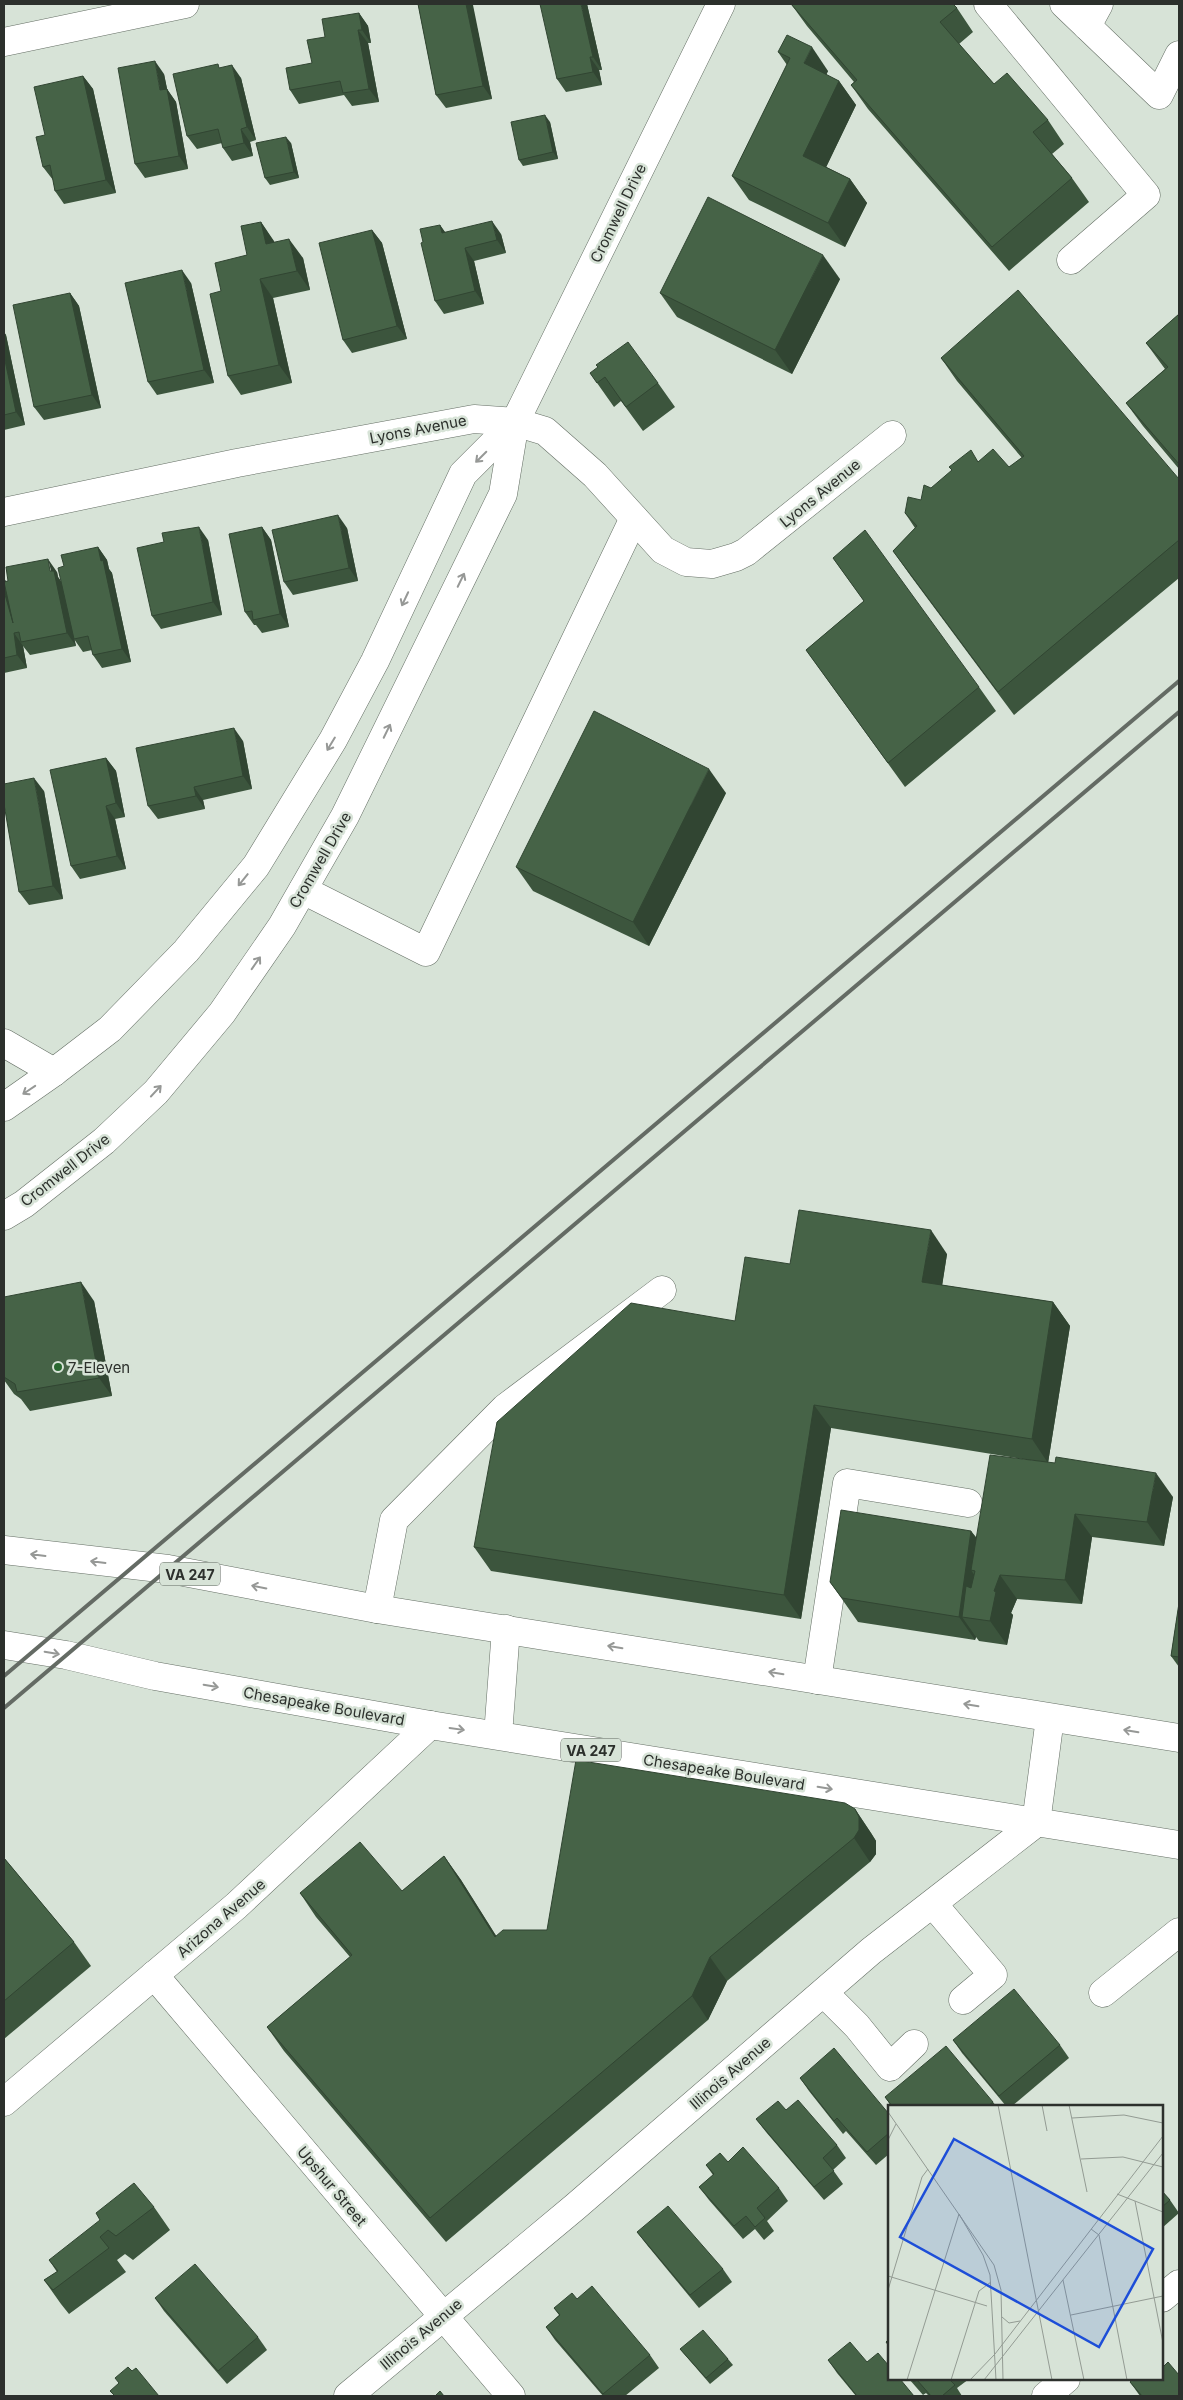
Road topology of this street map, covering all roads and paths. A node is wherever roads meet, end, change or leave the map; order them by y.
1 (185, 4) edge
2 (721, 4) edge
3 (988, 4) edge
4 (1064, 4) edge
5 (1093, 15) edge
6 (4, 42) edge
7 (1179, 55) edge
8 (1071, 260) dead end
9 (515, 422) junction
10 (892, 435) dead end
11 (4, 512) edge
12 (634, 518) junction
13 (302, 890) junction
14 (4, 1043) edge
15 (54, 1072) junction
16 (4, 1107) edge
17 (4, 1216) edge
18 (662, 1290) dead end
19 (968, 1502) dead end
20 (4, 1550) edge
21 (377, 1609) junction
22 (506, 1629) junction
23 (4, 1646) edge
24 (817, 1680) junction
25 (1050, 1718) junction
26 (430, 1725) junction
27 (498, 1735) junction
28 (1179, 1738) edge
29 (1036, 1823) junction
30 (1179, 1845) edge
31 (933, 1904) junction
32 (1179, 1932) edge
33 (154, 1975) junction
34 (824, 1993) junction
35 (1103, 1993) dead end
36 (963, 2000) dead end
37 (914, 2044) dead end
38 (4, 2102) edge
39 (1179, 2284) edge
40 (1163, 2297) edge
41 (442, 2316) junction
42 (1065, 2380) edge
43 (348, 2396) edge
44 (511, 2396) edge
45 (1046, 2396) edge

1 - 6 street
2 - 9 street, Cromwell Drive
3 - 8 street
4 - 5 street
5 - 7 street
9 - 11 street, Lyons Avenue
9 - 12 street, Lyons Avenue
13 -> 9 street, Cromwell Drive
9 -> 15 street, Cromwell Drive
10 - 12 street, Lyons Avenue
12 - 13 street
17 -> 13 street, Cromwell Drive
14 - 15 street
15 -> 16 street, Cromwell Drive
18 - 21 street
19 - 24 street
21 -> 20 street, VA 247
21 - 22 street, VA 247
24 -> 22 street, VA 247
22 - 27 street
23 -> 26 street, Chesapeake Boulevard / VA 247
25 -> 24 street, VA 247
28 -> 25 street, VA 247
25 - 29 street
26 -> 27 street, Chesapeake Boulevard / VA 247
26 - 33 street, Arizona Avenue
27 -> 29 street, Chesapeake Boulevard / VA 247
29 - 30 street, Chesapeake Boulevard / VA 247
29 - 31 street, Illinois Avenue
31 - 34 street, Illinois Avenue
31 - 36 street
32 - 35 street
33 - 38 street, Arizona Avenue
33 - 41 street, Upshur Street
34 - 37 street
34 - 41 street, Illinois Avenue
39 - 40 street
41 - 43 street, Illinois Avenue
41 - 44 street, Upshur Street
42 - 45 street

